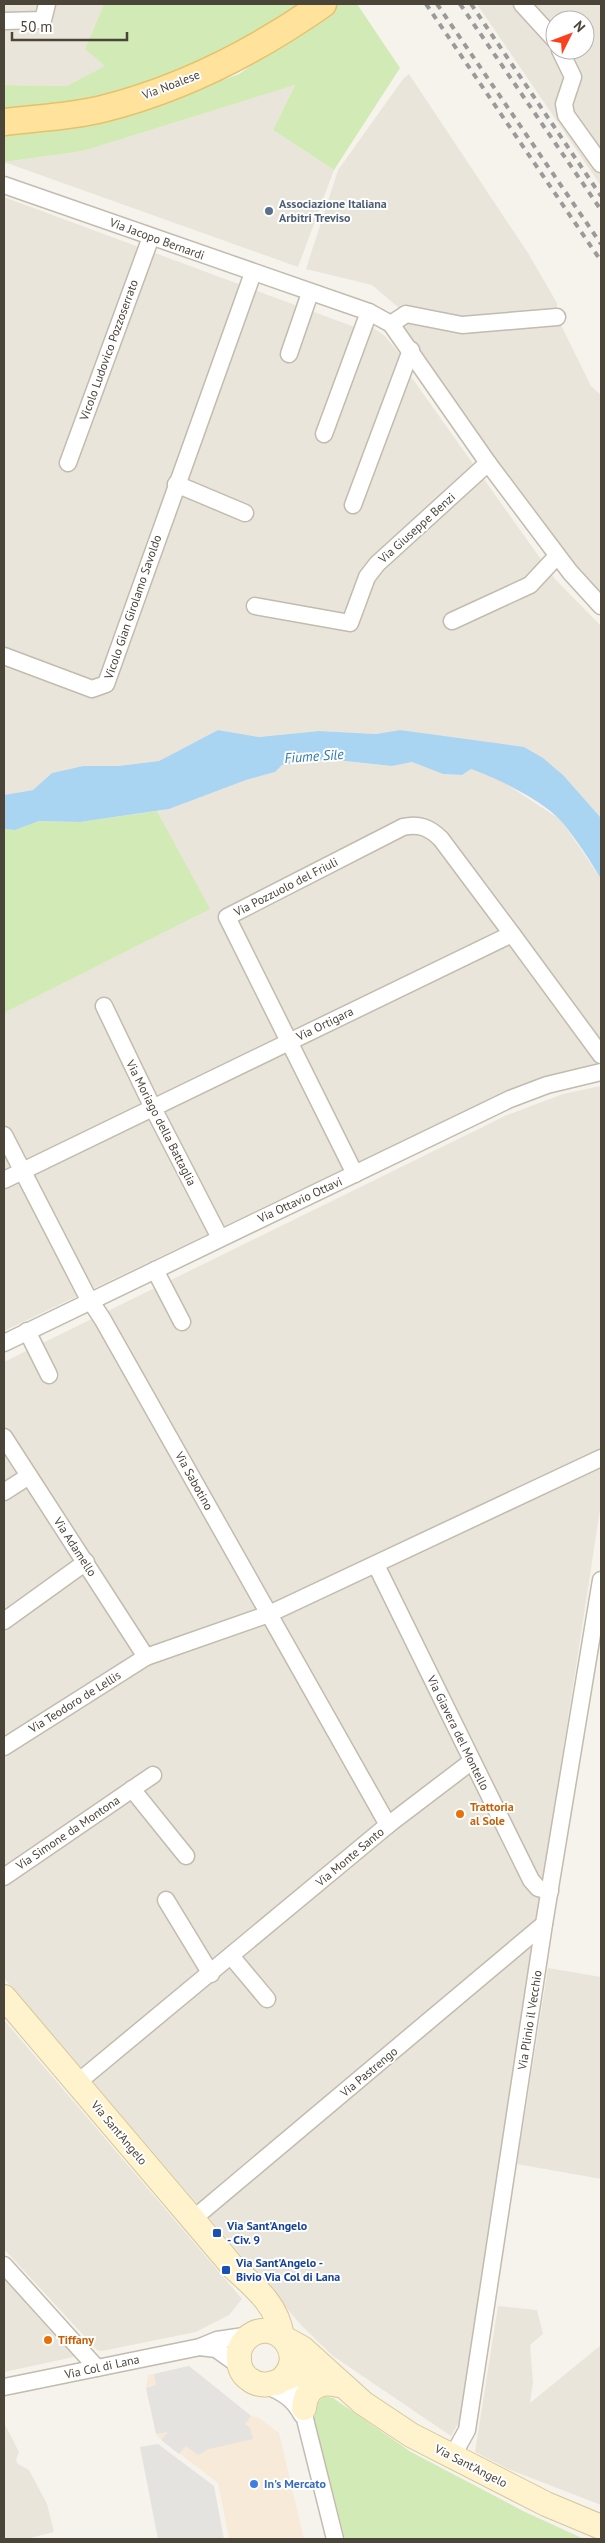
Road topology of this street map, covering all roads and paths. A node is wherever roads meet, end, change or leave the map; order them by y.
1 (47, 4) edge
2 (322, 4) edge
3 (522, 4) edge
4 (4, 21) edge
5 (545, 29) edge
6 (565, 60) edge
7 (4, 122) edge
8 (601, 164) edge
9 (4, 185) edge
10 (151, 237) junction
11 (253, 273) junction
12 (310, 293) junction
13 (369, 312) junction
14 (557, 317) dead end
15 (391, 324) junction
16 (411, 350) junction
17 (289, 354) dead end
18 (324, 434) dead end
19 (68, 463) dead end
20 (488, 463) junction
21 (176, 484) junction
22 (353, 505) dead end
23 (245, 513) dead end
24 (557, 556) junction
25 (255, 606) dead end
26 (601, 606) edge
27 (452, 621) dead end
28 (4, 656) edge
29 (512, 934) junction
30 (104, 1006) dead end
31 (288, 1042) junction
32 (601, 1055) edge
33 (601, 1072) edge
34 (153, 1108) junction
35 (4, 1135) edge
36 (21, 1171) junction
37 (355, 1174) junction
38 (4, 1180) edge
39 (220, 1238) junction
40 (155, 1270) junction
41 (90, 1301) junction
42 (182, 1322) dead end
43 (27, 1332) junction
44 (4, 1343) edge
45 (49, 1375) dead end
46 (4, 1437) edge
47 (601, 1458) edge
48 (29, 1476) junction
49 (4, 1492) edge
50 (86, 1562) junction
51 (376, 1565) junction
52 (601, 1580) edge
53 (269, 1614) junction
54 (4, 1621) edge
55 (146, 1657) junction
56 (4, 1746) edge
57 (472, 1761) junction
58 (152, 1775) dead end
59 (132, 1789) junction
60 (388, 1825) junction
61 (186, 1856) dead end
62 (4, 1877) edge
63 (550, 1891) junction
64 (166, 1900) dead end
65 (544, 1924) junction
66 (232, 1956) junction
67 (211, 1974) junction
68 (4, 1997) edge
69 (267, 1999) dead end
70 (77, 2083) junction
71 (193, 2219) junction
72 (4, 2265) edge
73 (234, 2268) junction
74 (253, 2334) junction
75 (200, 2347) junction
76 (283, 2361) junction
77 (240, 2366) junction
78 (97, 2368) junction
79 (4, 2387) edge
80 (344, 2388) junction
81 (305, 2416) junction
82 (452, 2457) junction
83 (601, 2527) edge
84 (335, 2539) edge

1 - 4 street
2 - 7 main road, Via Noalese
3 - 5 street
6 - 8 street
9 - 10 street, Via Jacopo Bernardi
10 - 11 street, Via Jacopo Bernardi
10 - 19 street, Vicolo Ludovico Pozzoserrato
11 - 12 street, Via Jacopo Bernardi
11 - 21 street, Vicolo Gian Girolamo Savoldo
12 - 13 street, Via Jacopo Bernardi
12 - 17 street
13 - 15 street, Via Jacopo Bernardi
13 - 18 street
14 - 15 street
15 - 16 street
16 - 20 street
16 - 22 street
20 - 24 street
20 - 25 street, Via Giuseppe Benzi
21 - 23 street
21 - 28 street, Vicolo Gian Girolamo Savoldo
24 - 26 street
24 - 27 street
29 - 31 street, Via Ortigara
29 - 31 street, Via Pozzuolo del Friuli
29 - 32 street
30 - 34 street, Via Moriago della Battaglia
31 - 34 street, Via Ortigara
31 - 37 street, Via Pozzuolo del Friuli
33 - 37 street, Via Ottavio Ottavi
34 - 36 street, Via Ortigara
34 - 39 street, Via Moriago della Battaglia
35 - 36 street, Via Sabotino
36 - 38 street, Via Ortigara
36 - 41 street, Via Sabotino
37 - 39 street, Via Ottavio Ottavi
39 - 40 street, Via Ottavio Ottavi
40 - 41 street, Via Ottavio Ottavi
40 - 42 street
41 - 43 street, Via Ottavio Ottavi
41 - 53 street, Via Sabotino
43 - 44 street, Via Ottavio Ottavi
43 - 45 street
46 - 48 street, Via Adamello
47 - 51 street
48 - 49 street
48 - 50 street, Via Adamello
50 - 54 street
50 - 55 street, Via Adamello
51 - 53 street
51 - 57 street, Via Giavera del Montello
52 - 63 street, Via Plinio il Vecchio
53 - 55 street
53 - 60 street, Via Sabotino
55 - 56 street, Via Teodoro de Lellis
57 - 60 street, Via Monte Santo
57 - 63 street, Via Giavera del Montello
58 - 59 street, Via Simone da Montona
59 - 61 street, Via Simone da Montona
59 - 62 street, Via Simone da Montona
60 - 66 street, Via Monte Santo
63 - 65 street, Via Plinio il Vecchio
64 - 67 street
65 - 71 street, Via Pastrengo
65 - 82 street, Via Plinio il Vecchio
66 - 67 street, Via Monte Santo
66 - 69 street
67 - 70 street, Via Monte Santo
68 - 70 street, Via Sant'Angelo
70 - 71 street, Via Sant'Angelo
71 - 73 street, Via Sant'Angelo
72 - 78 street
73 - 74 street, Via Sant'Angelo
73 - 76 street, Via Sant'Angelo
74 - 75 street, Via Col di Lana
74 - 76 street, Via Sant'Angelo
74 - 77 street, Via Sant'Angelo
75 - 77 street, Via Col di Lana
75 - 78 street, Via Col di Lana
76 - 77 street, Via Sant'Angelo
76 - 80 street, Via Sant'Angelo
76 - 80 street, Via Sant'Angelo
76 - 81 street
76 - 81 street
78 - 79 street, Via Col di Lana
80 - 81 street
80 - 82 street, Via Sant'Angelo
81 - 84 street
82 - 83 street, Via Sant'Angelo

